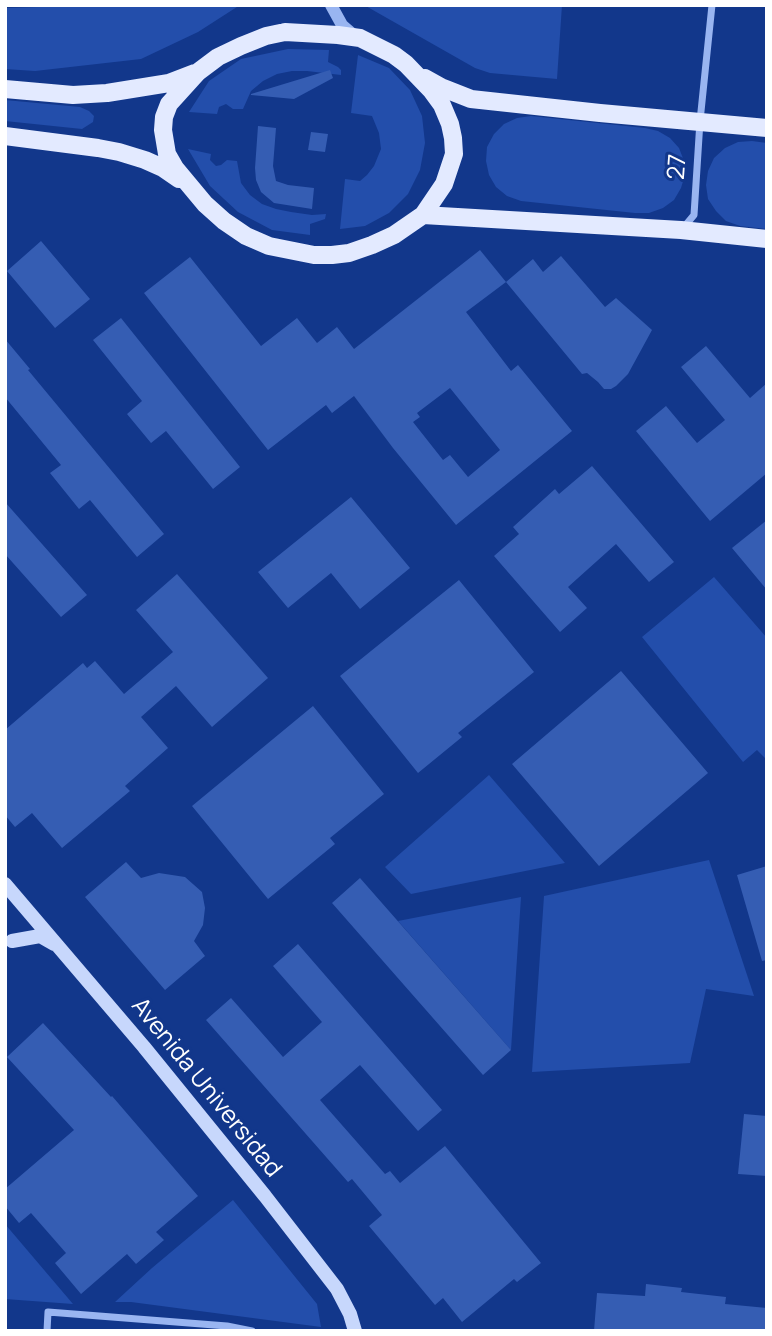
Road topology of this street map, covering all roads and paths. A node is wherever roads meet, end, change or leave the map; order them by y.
1 (331, 5) edge
2 (712, 5) edge
3 (356, 37) junction
4 (413, 71) junction
5 (198, 72) junction
6 (5, 89) edge
7 (700, 121) junction
8 (767, 128) edge
9 (5, 136) edge
10 (191, 188) junction
11 (423, 215) junction
12 (694, 215) junction
13 (681, 230) junction
14 (703, 233) junction
15 (767, 239) edge
16 (5, 884) edge
17 (37, 921) junction
18 (9, 944) edge
19 (59, 947) junction
20 (227, 1328) edge
21 (47, 1331) edge
22 (252, 1331) edge
23 (356, 1331) edge

1 - 3 street
2 - 7 street, 27
3 - 4 main road
3 - 5 main road
4 - 7 main road
4 - 11 main road
5 - 6 main road
5 - 10 main road
7 - 8 main road
7 - 12 street, 27
9 - 10 main road
10 - 11 main road
11 - 13 main road
12 - 13 street, 27
12 - 14 street, 27
13 - 14 main road
14 - 15 main road
16 - 17 main road, Avenida Universidad
17 - 18 main road
17 - 19 main road, Avenida Universidad
18 - 19 main road
19 - 23 main road, Avenida Universidad
20 - 21 street
20 - 22 street

